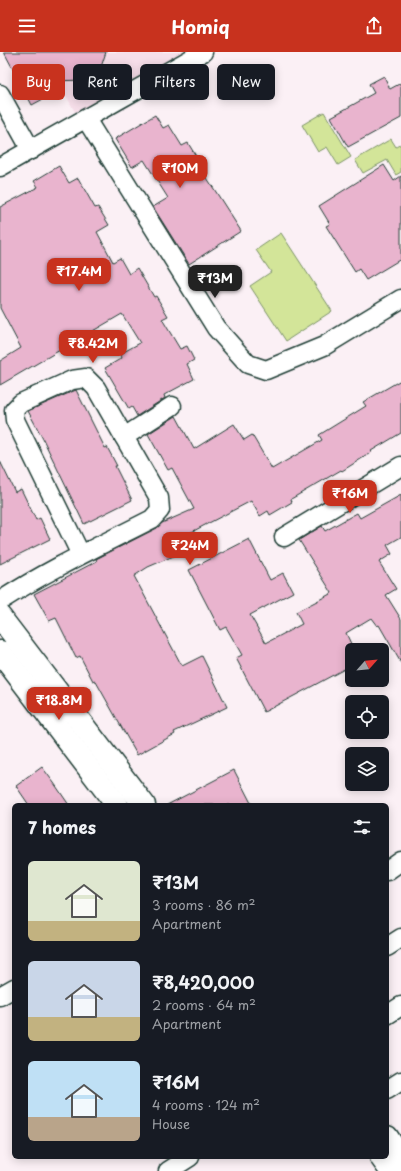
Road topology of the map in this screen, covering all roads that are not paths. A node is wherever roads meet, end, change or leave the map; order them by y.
1 (203, 52) edge
2 (0, 94) edge
3 (86, 119) junction
4 (31, 150) junction
5 (0, 167) edge
6 (401, 299) edge
7 (172, 406) dead end
8 (124, 437) junction
9 (401, 466) edge
10 (284, 537) dead end
11 (81, 555) junction
12 (0, 601) edge
13 (0, 617) edge
14 (0, 652) edge
15 (115, 803) edge
16 (142, 803) edge
17 (401, 861) edge
18 (389, 870) edge
19 (401, 938) edge
20 (389, 946) edge
21 (12, 989) edge
22 (0, 996) edge
23 (401, 1006) edge
24 (389, 1014) edge
25 (401, 1081) edge
26 (389, 1089) edge
27 (389, 1140) edge
28 (401, 1158) edge
29 (383, 1159) edge
30 (390, 1171) edge

1 - 3 street
2 - 4 street
3 - 4 street
3 - 6 street
4 - 5 street
7 - 8 street
8 - 11 street
8 - 11 street
9 - 10 street
11 - 12 street
13 - 16 street
14 - 15 street
17 - 18 street
19 - 20 street
21 - 22 street
23 - 24 street
25 - 26 street
27 - 28 street
29 - 30 street

